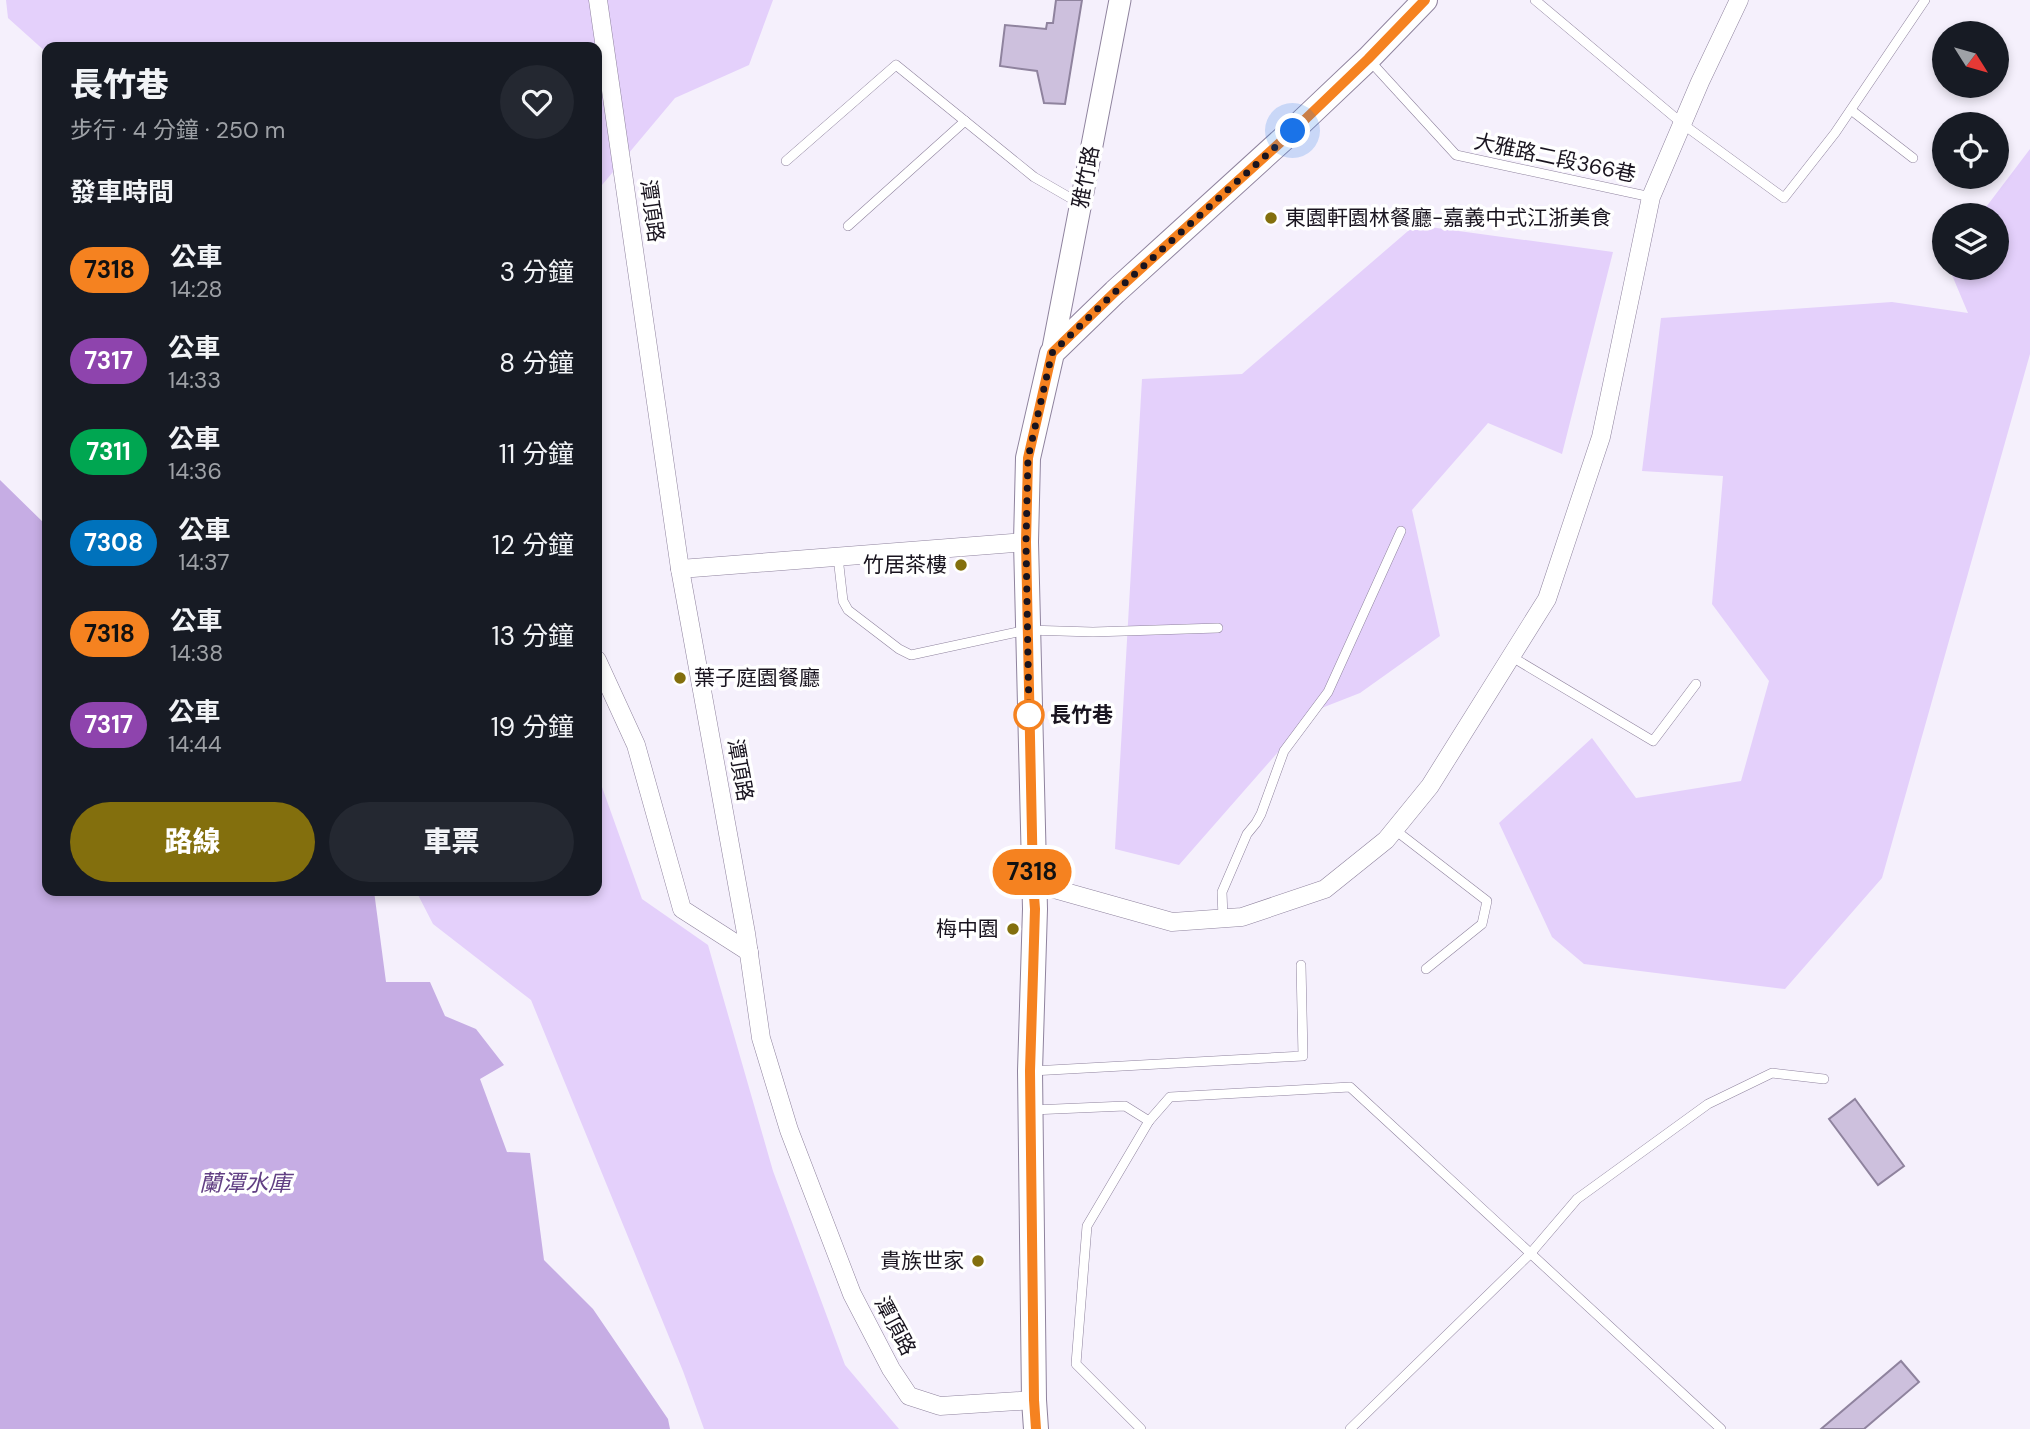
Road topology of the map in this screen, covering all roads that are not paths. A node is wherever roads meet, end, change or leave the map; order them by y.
1 (598, 0) edge
2 (1120, 0) edge
3 (1425, 0) edge
4 (1535, 0) edge
5 (1739, 0) edge
6 (1925, 0) edge
7 (1368, 59) junction
8 (1851, 110) junction
9 (965, 121) junction
10 (1684, 125) junction
11 (1913, 158) dead end
12 (786, 161) dead end
13 (1651, 197) junction
14 (1080, 204) junction
15 (848, 226) dead end
16 (1052, 353) junction
17 (1401, 531) dead end
18 (1026, 542) junction
19 (838, 557) junction
20 (680, 569) junction
21 (1218, 628) dead end
22 (1027, 630) junction
23 (1512, 657) junction
24 (602, 671) edge
25 (1696, 684) dead end
26 (1395, 830) junction
27 (1033, 883) junction
28 (1223, 918) junction
29 (749, 952) junction
30 (1301, 965) dead end
31 (1426, 969) dead end
32 (1030, 1071) junction
33 (1824, 1079) dead end
34 (1030, 1110) junction
35 (1149, 1121) junction
36 (1530, 1254) junction
37 (1034, 1400) junction
38 (1036, 1429) edge
39 (1141, 1429) edge
40 (1349, 1429) edge
41 (1721, 1429) edge

1 - 20 street, 潭頂路
2 - 14 street, 雅竹路
3 - 7 main road
4 - 10 lane
5 - 10 street
6 - 8 lane
7 - 13 lane, 大雅路二段366巷
7 - 16 main road
8 - 10 lane
8 - 11 lane
9 - 12 lane
9 - 14 lane
9 - 15 lane
10 - 13 street
13 - 23 street
14 - 16 street, 雅竹路
16 - 18 main road
17 - 28 lane
18 - 19 street
18 - 22 main road
19 - 20 street
19 - 22 lane
20 - 29 street, 潭頂路
21 - 22 lane
22 - 27 main road
23 - 25 lane
23 - 26 street
24 - 29 street
26 - 28 street
26 - 31 lane
27 - 28 street
27 - 32 main road
29 - 37 street, 潭頂路
30 - 32 lane
32 - 34 main road
33 - 36 lane
34 - 35 lane
34 - 37 main road
35 - 36 lane
35 - 39 lane
36 - 40 lane
36 - 41 lane
37 - 38 main road

